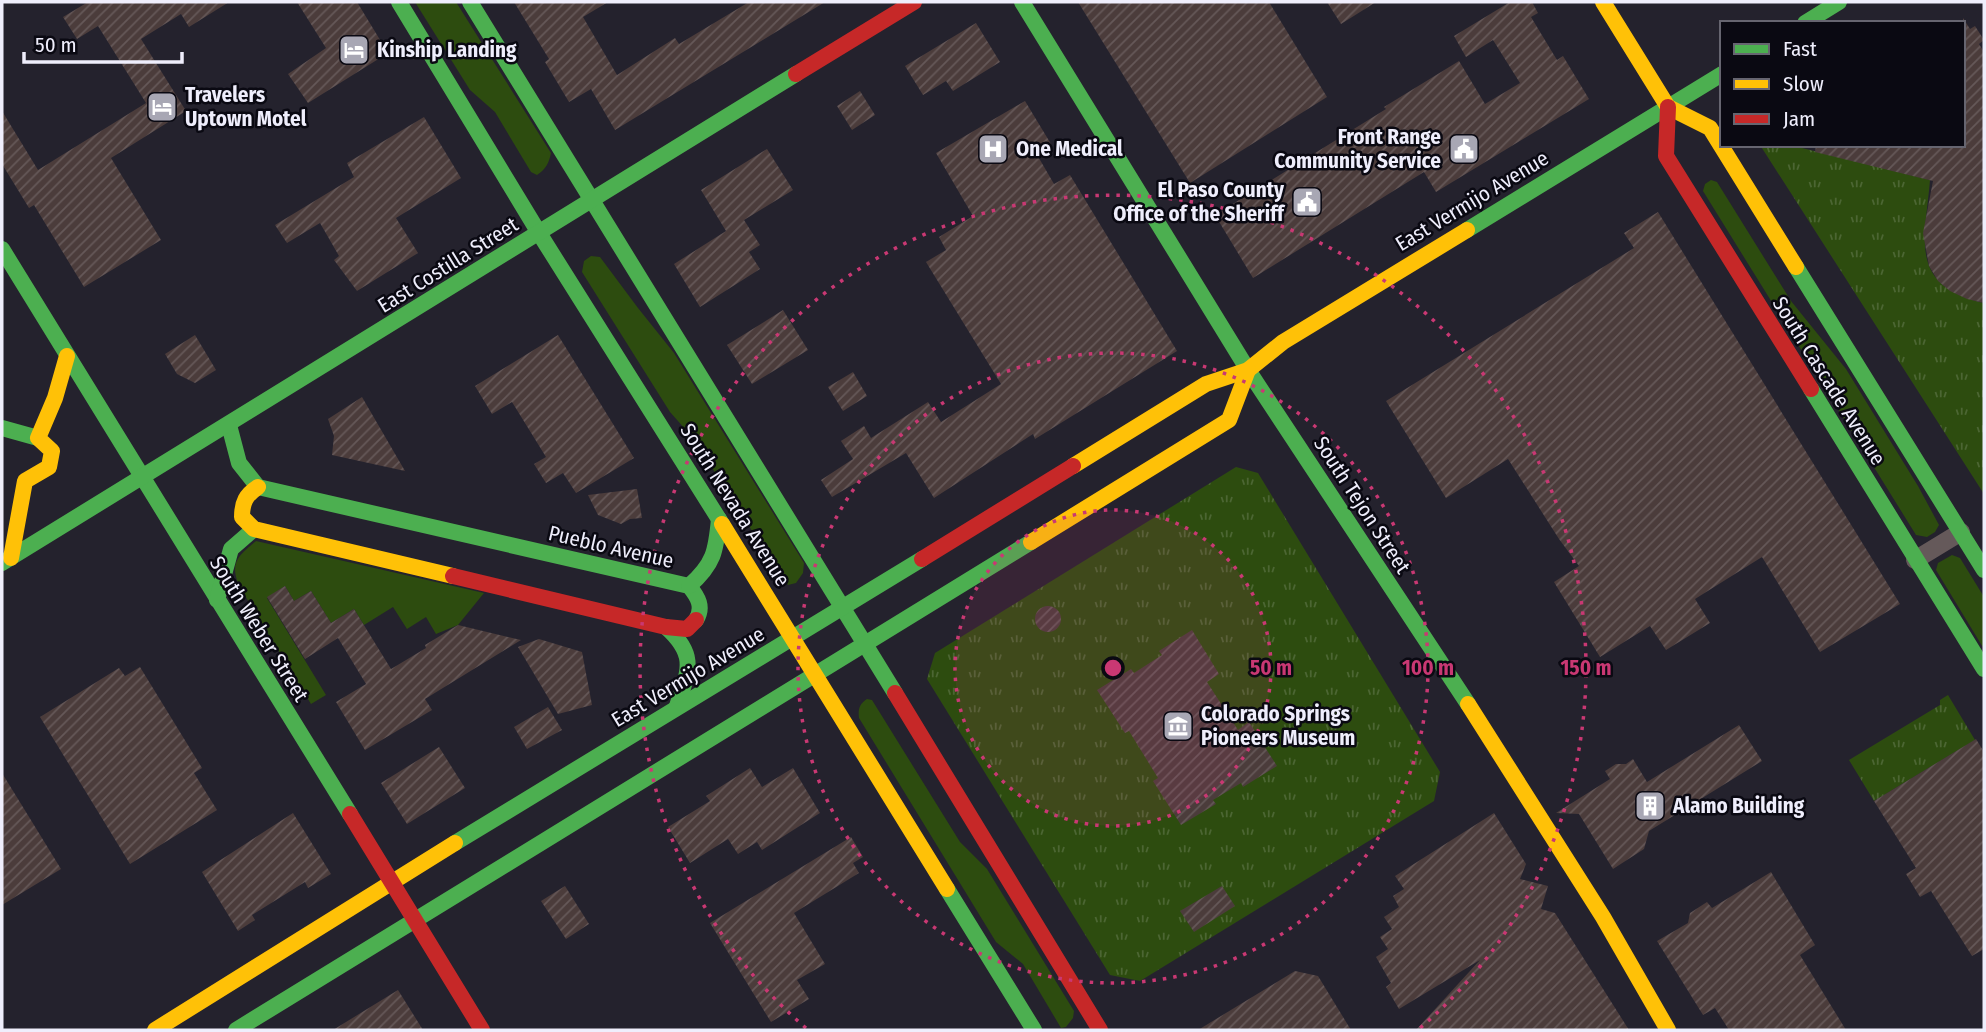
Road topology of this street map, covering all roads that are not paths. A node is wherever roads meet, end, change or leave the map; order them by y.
1 (399, 2) edge
2 (470, 2) edge
3 (914, 2) edge
4 (1022, 2) edge
5 (1603, 2) edge
6 (1839, 2) edge
7 (1808, 21) edge
8 (1720, 75) edge
9 (1668, 107) junction
10 (1720, 144) edge
11 (1722, 147) edge
12 (592, 201) junction
13 (540, 233) junction
14 (2, 249) edge
15 (67, 356) junction
16 (1248, 370) junction
17 (229, 425) junction
18 (2, 428) edge
19 (38, 438) junction
20 (142, 479) junction
21 (258, 487) junction
22 (719, 519) junction
23 (254, 529) junction
24 (1961, 532) junction
25 (6, 560) edge
26 (1915, 560) junction
27 (1984, 570) edge
28 (689, 586) junction
29 (217, 600) junction
30 (844, 608) junction
31 (666, 627) junction
32 (793, 639) junction
33 (866, 644) junction
34 (1984, 669) edge
35 (815, 676) junction
36 (677, 706) junction
37 (390, 882) junction
38 (415, 921) junction
39 (155, 1030) edge
40 (236, 1030) edge
41 (482, 1030) edge
42 (1034, 1030) edge
43 (1100, 1030) edge
44 (1668, 1030) edge

1 - 13 street, South Nevada Avenue
2 - 12 street, South Nevada Avenue
3 - 12 street, East Costilla Street
4 - 16 street, South Tejon Street
5 - 9 street
6 - 7 street
8 - 9 street, East Vermijo Avenue
9 - 10 street, South Cascade Avenue
9 - 16 street, East Vermijo Avenue
9 - 26 street, South Cascade Avenue
11 - 24 street, South Cascade Avenue
12 - 13 street, East Costilla Street
12 - 30 street, South Nevada Avenue
13 - 17 street, East Costilla Street
13 - 22 street, South Nevada Avenue
14 - 15 street, South Weber Street
15 - 19 street
15 - 20 street, South Weber Street
16 - 30 street, East Vermijo Avenue
16 - 33 street
16 - 44 street, South Tejon Street
17 - 20 street, East Costilla Street
17 - 21 street
18 - 19 street
19 - 25 street
20 - 25 street, East Costilla Street
20 - 29 street, South Weber Street
21 - 23 street
21 - 28 street, Pueblo Avenue
22 - 28 street
22 - 32 street, South Nevada Avenue
23 - 29 street
23 - 31 street, Pueblo Avenue
24 - 26 street
24 - 27 street, South Cascade Avenue
26 - 34 street, South Cascade Avenue
28 - 31 street, Pueblo Avenue
29 - 37 street, South Weber Street
30 - 32 street, East Vermijo Avenue
30 - 33 street, South Nevada Avenue
31 - 36 street
32 - 35 street, South Nevada Avenue
32 - 36 street, East Vermijo Avenue
33 - 35 street
33 - 43 street, South Nevada Avenue
35 - 38 street
35 - 42 street, South Nevada Avenue
36 - 37 street, East Vermijo Avenue
37 - 38 street, South Weber Street
37 - 39 street, East Vermijo Avenue
38 - 40 street
38 - 41 street, South Weber Street

